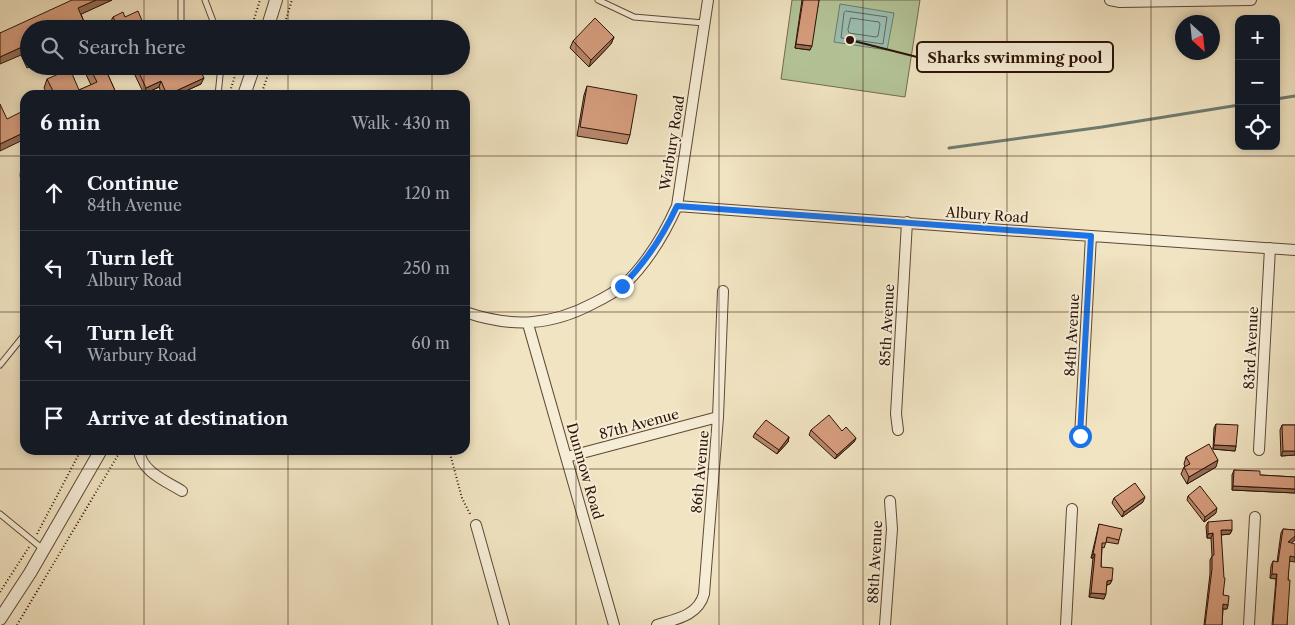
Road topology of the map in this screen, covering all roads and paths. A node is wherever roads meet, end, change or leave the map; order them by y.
1 (181, 0) edge
2 (206, 0) edge
3 (260, 0) edge
4 (276, 0) edge
5 (292, 0) edge
6 (598, 0) edge
7 (708, 0) edge
8 (1251, 0) edge
9 (1116, 1) edge
10 (181, 20) edge
11 (213, 20) edge
12 (254, 20) edge
13 (270, 20) edge
14 (286, 20) edge
15 (704, 23) junction
16 (220, 75) edge
17 (235, 75) edge
18 (251, 75) edge
19 (268, 75) edge
20 (219, 90) edge
21 (231, 90) edge
22 (246, 90) edge
23 (263, 90) edge
24 (677, 206) junction
25 (907, 222) junction
26 (1091, 236) junction
27 (1270, 248) junction
28 (1295, 250) edge
29 (723, 291) dead end
30 (470, 314) edge
31 (528, 324) junction
32 (20, 340) edge
33 (0, 365) edge
34 (718, 417) junction
35 (898, 430) dead end
36 (1080, 436) dead end
37 (1259, 450) dead end
38 (78, 455) edge
39 (98, 455) edge
40 (118, 455) edge
41 (140, 455) edge
42 (450, 455) edge
43 (567, 457) junction
44 (182, 492) dead end
45 (890, 501) dead end
46 (1072, 509) dead end
47 (0, 514) edge
48 (1255, 517) dead end
49 (476, 524) joint
50 (33, 541) junction
51 (44, 550) junction
52 (0, 592) edge
53 (0, 619) edge
54 (17, 625) edge
55 (504, 625) edge
56 (614, 625) edge
57 (657, 625) edge
58 (885, 625) edge
59 (1066, 625) edge
60 (1249, 625) edge

1 - 10 lane
2 - 11 lane
3 - 12 path
4 - 13 street
5 - 14 path
6 - 15 lane
7 - 15 street, Warbury Road
8 - 9 street
15 - 24 street, Warbury Road
16 - 20 lane
17 - 21 path
18 - 22 street
19 - 23 path
24 - 25 street, Albury Road
24 - 31 street, Warbury Road
25 - 26 street, Albury Road
25 - 35 street, 85th Avenue
26 - 27 street, Albury Road
26 - 36 street, 84th Avenue
27 - 28 street, Albury Road
27 - 37 street, 83rd Avenue
29 - 34 street, 86th Avenue
30 - 31 street, Warbury Road
31 - 43 street, Dunmow Road
32 - 33 lane
34 - 43 street, 87th Avenue
34 - 57 street, 86th Avenue
38 - 50 path
39 - 51 street
40 - 54 path
41 - 44 street
42 - 49 path
43 - 56 street, Dunmow Road
45 - 58 street, 88th Avenue
46 - 59 street
47 - 50 lane
48 - 60 street
49 - 55 street
50 - 51 lane
50 - 52 path
51 - 53 street

